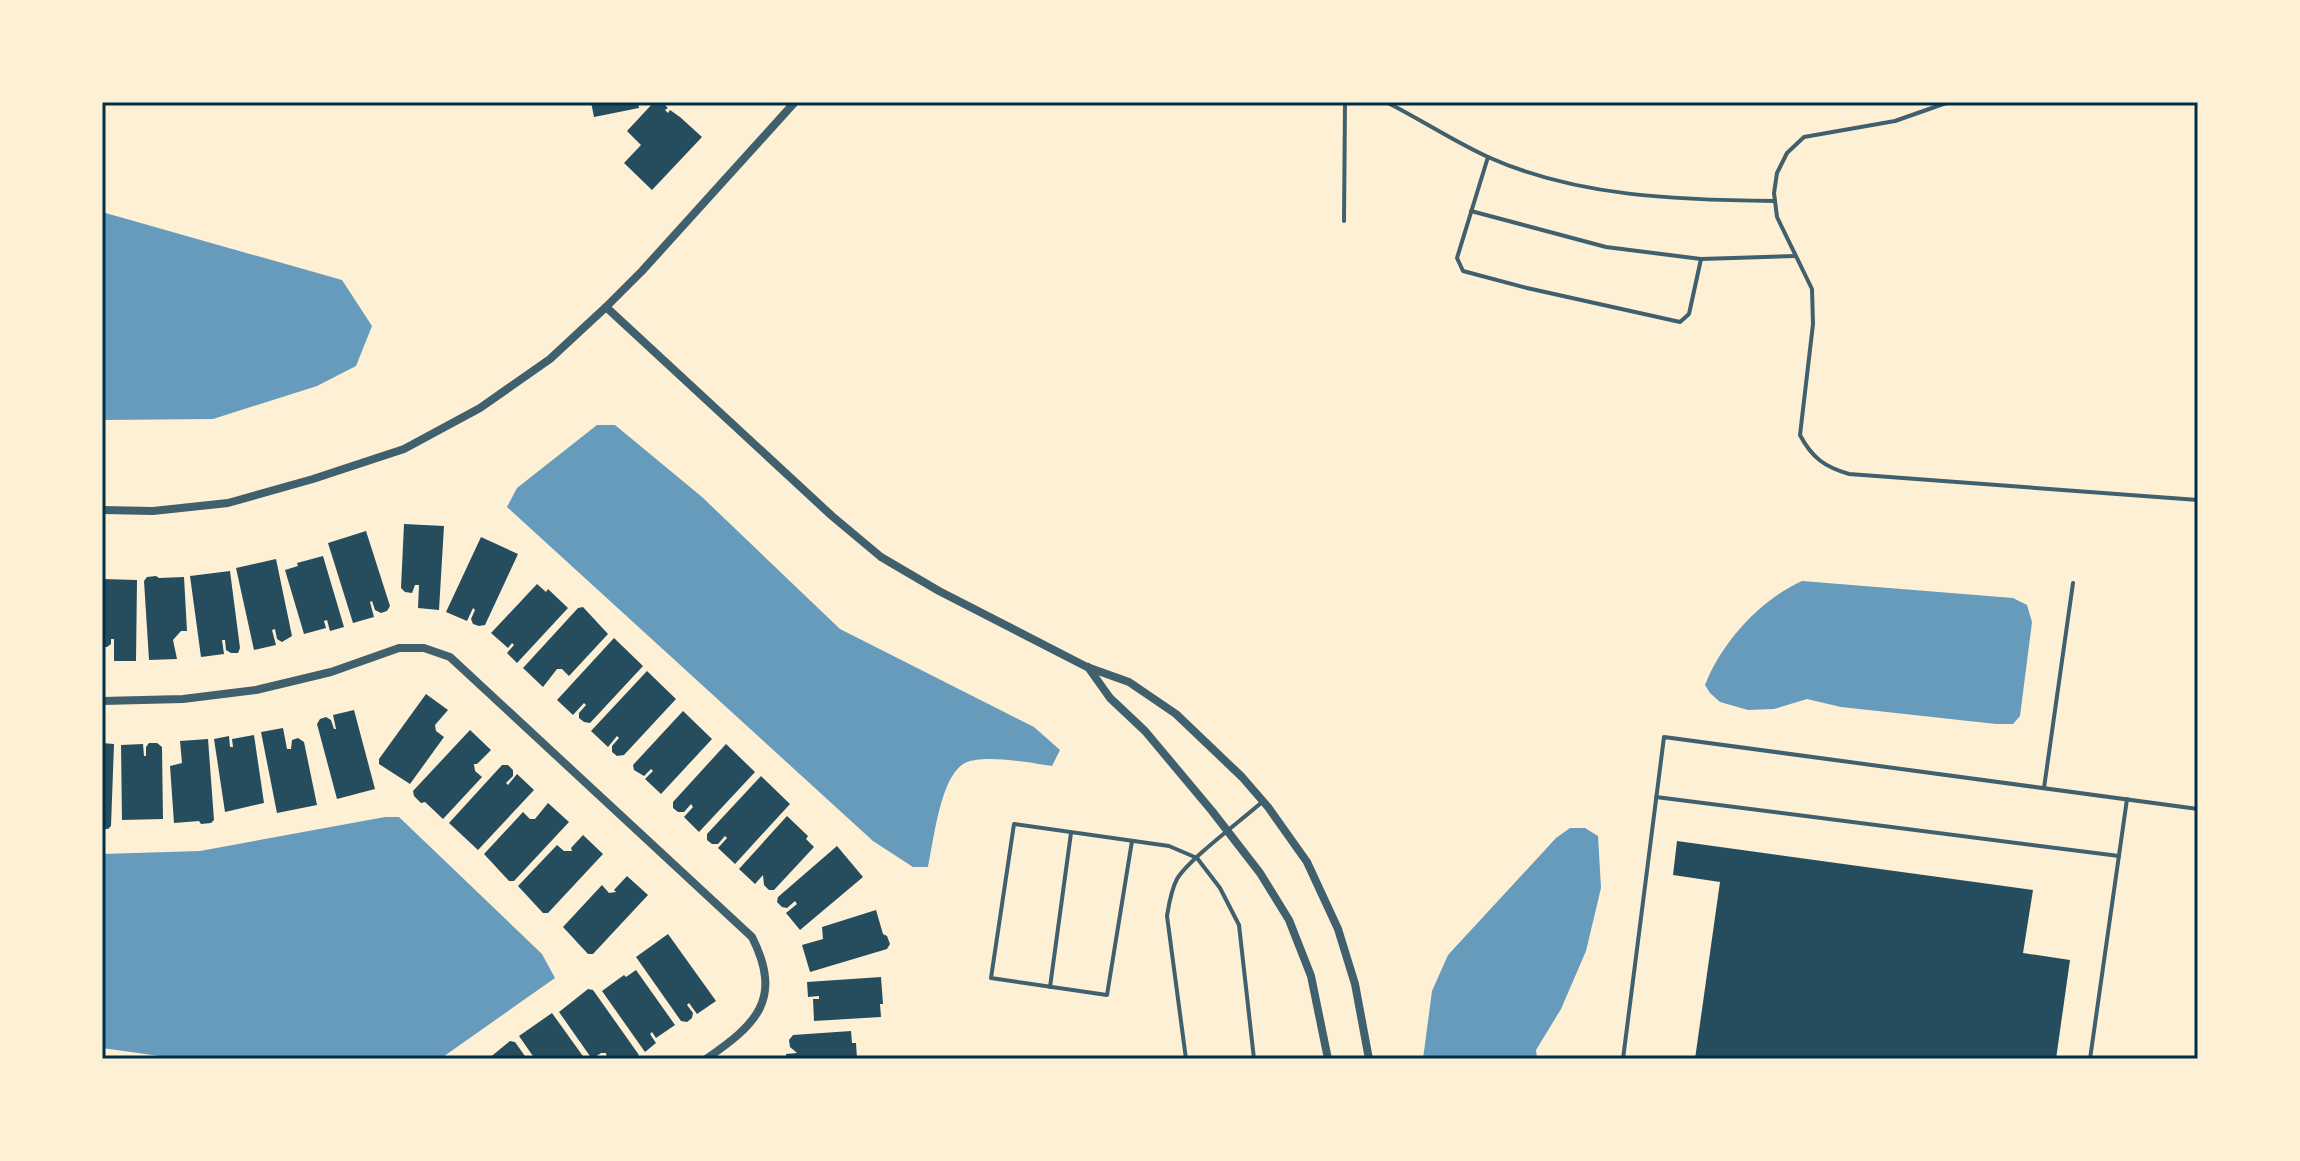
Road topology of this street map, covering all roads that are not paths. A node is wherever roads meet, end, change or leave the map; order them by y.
1 (795, 102) edge
2 (1345, 102) edge
3 (1386, 102) edge
4 (1949, 102) edge
5 (1488, 157) junction
6 (1775, 201) junction
7 (1471, 211) junction
8 (1344, 221) dead end
9 (1796, 256) junction
10 (1701, 259) junction
11 (606, 307) junction
12 (2198, 500) edge
13 (102, 510) edge
14 (2073, 583) dead end
15 (1087, 667) junction
16 (102, 701) edge
17 (2044, 788) junction
18 (1656, 797) junction
19 (2127, 799) junction
20 (1263, 802) junction
21 (2198, 809) edge
22 (1229, 832) junction
23 (1071, 833) junction
24 (1132, 841) junction
25 (2119, 856) junction
26 (1197, 858) junction
27 (1050, 987) junction
28 (706, 1059) edge
29 (1186, 1059) edge
30 (1254, 1059) edge
31 (1328, 1059) edge
32 (1369, 1059) edge
33 (1623, 1059) edge
34 (2090, 1059) edge

1 - 11 street
2 - 8 lane
3 - 5 lane
4 - 6 lane
5 - 6 lane
5 - 7 lane
6 - 9 lane
7 - 10 lane
7 - 10 lane
9 - 10 lane
9 - 12 lane
11 - 13 street
11 - 15 street
14 - 17 lane
15 - 20 street
15 - 22 street
16 - 28 street
17 - 18 lane
17 - 19 lane
18 - 25 lane
18 - 33 lane
19 - 21 lane
19 - 25 lane
20 - 22 lane
20 - 32 street
22 - 26 lane
22 - 31 street
23 - 24 lane
23 - 27 lane
23 - 27 lane
24 - 26 lane
24 - 27 lane
25 - 34 lane
26 - 29 lane
26 - 30 lane

